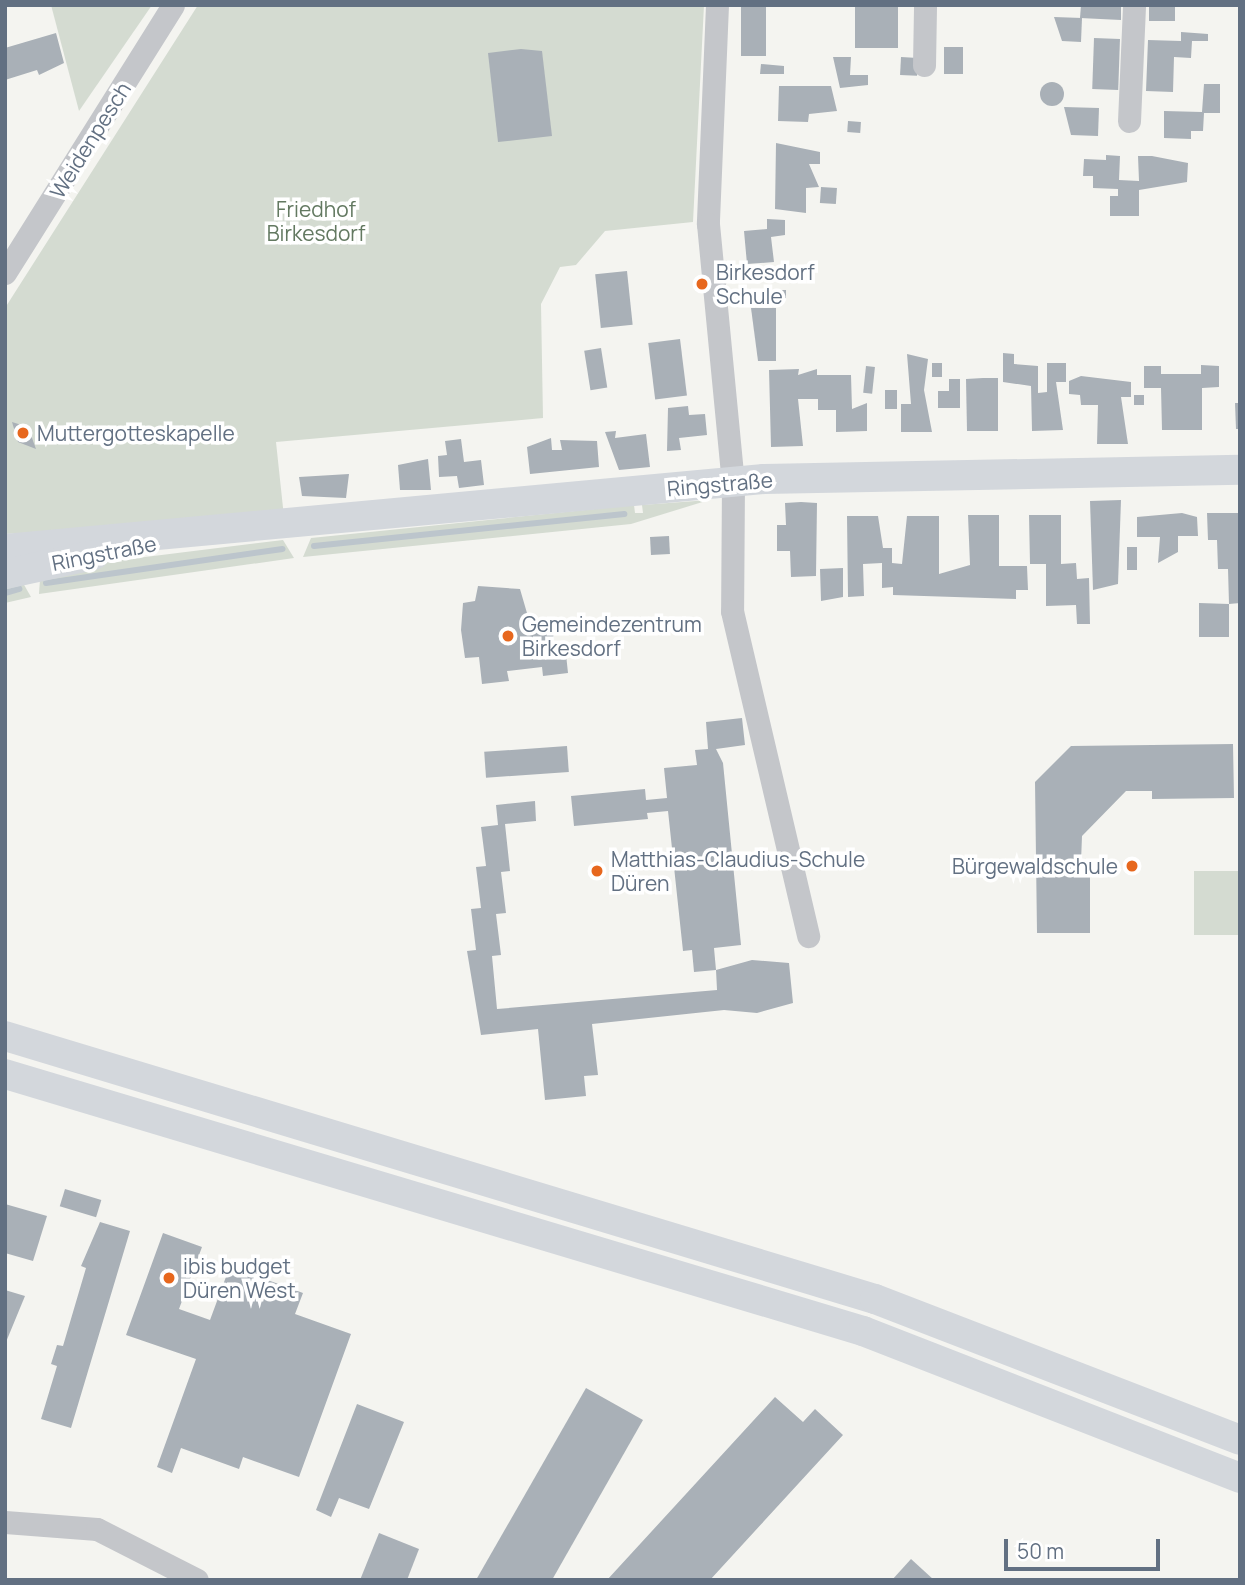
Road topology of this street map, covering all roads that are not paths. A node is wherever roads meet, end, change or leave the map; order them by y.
1 (173, 5) edge
2 (717, 5) edge
3 (925, 5) edge
4 (1134, 5) edge
5 (924, 65) dead end
6 (1129, 121) dead end
7 (5, 273) edge
8 (1240, 470) edge
9 (733, 482) junction
10 (202, 533) junction
11 (5, 549) edge
12 (5, 574) edge
13 (808, 936) dead end
14 (5, 1036) edge
15 (5, 1074) edge
16 (1240, 1440) edge
17 (1240, 1478) edge
18 (5, 1522) edge
19 (197, 1580) edge

1 - 7 street, Weidenpesch
2 - 9 street
3 - 5 street
4 - 6 street
8 - 9 main road, Ringstraße
9 - 10 main road, Ringstraße
9 - 13 street
10 - 11 main road, Ringstraße
10 - 12 main road, Ringstraße
14 - 16 main road
15 - 17 main road
18 - 19 street

